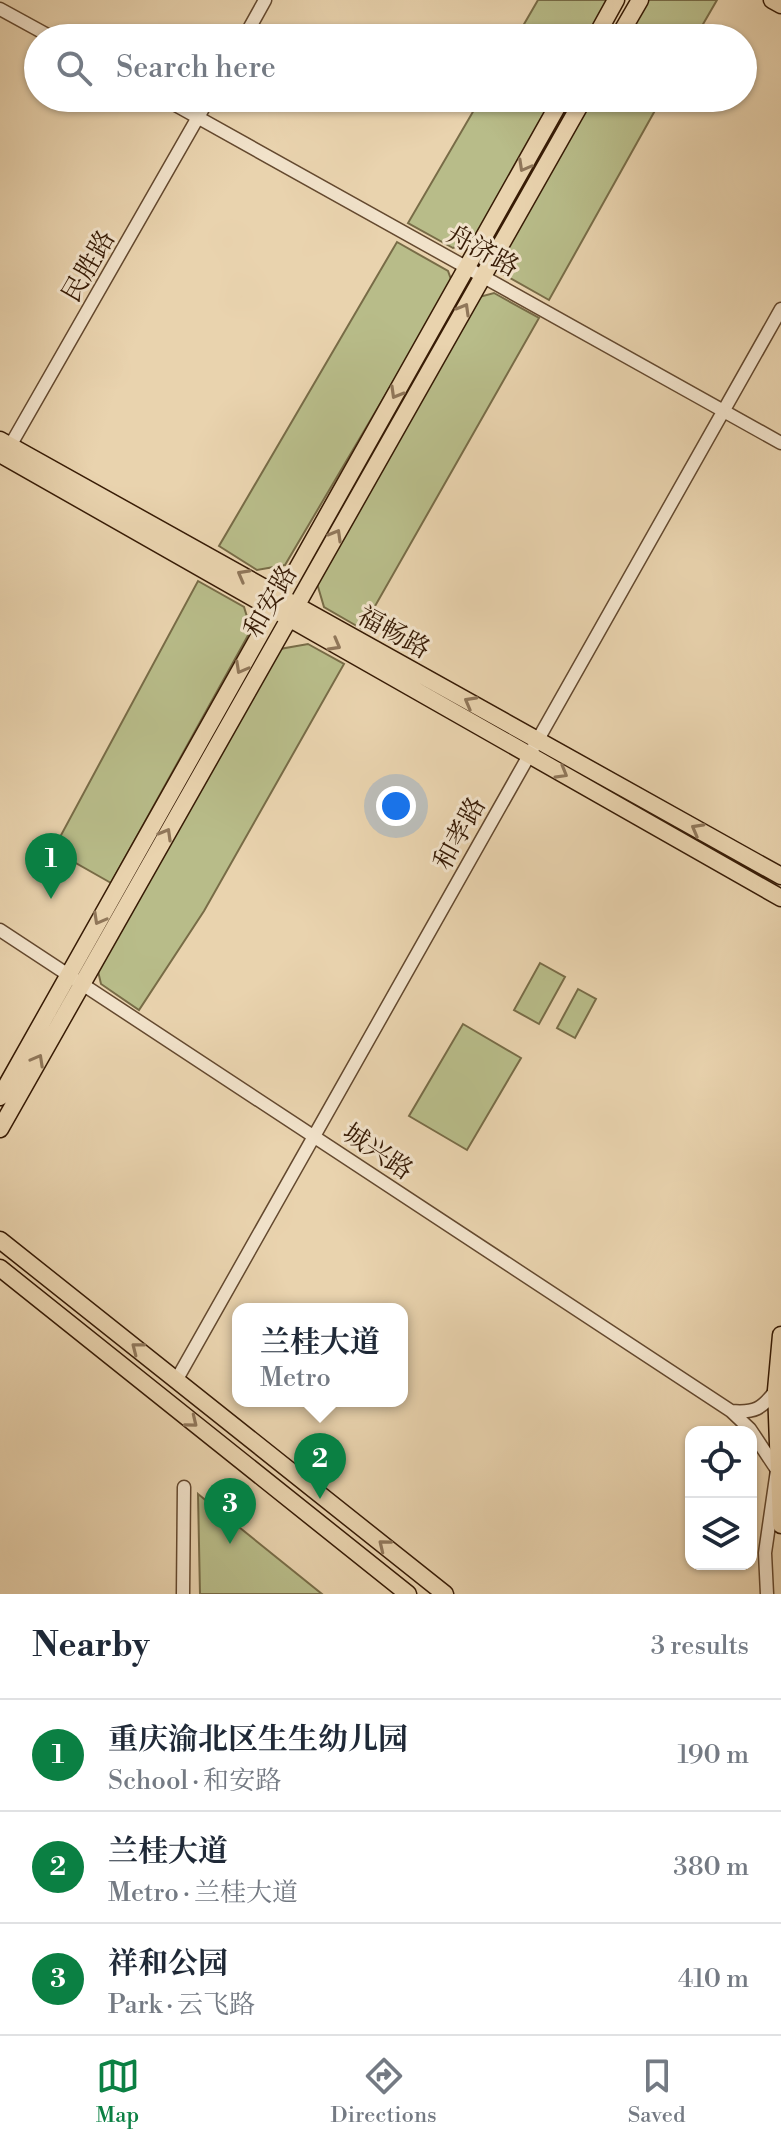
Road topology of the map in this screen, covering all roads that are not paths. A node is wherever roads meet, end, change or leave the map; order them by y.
1 (265, 0) edge
2 (616, 0) edge
3 (640, 0) edge
4 (772, 0) edge
5 (781, 5) edge
6 (0, 9) edge
7 (27, 24) edge
8 (252, 24) edge
9 (603, 24) edge
10 (626, 24) edge
11 (189, 112) edge
12 (201, 112) edge
13 (554, 112) edge
14 (576, 112) edge
15 (198, 117) junction
16 (468, 267) junction
17 (483, 275) junction
18 (781, 309) edge
19 (724, 411) junction
20 (781, 443) edge
21 (4, 449) edge
22 (285, 607) junction
23 (532, 746) junction
24 (781, 876) edge
25 (781, 898) edge
26 (0, 930) edge
27 (75, 978) junction
28 (0, 1097) edge
29 (0, 1129) edge
30 (315, 1136) junction
31 (0, 1240) edge
32 (0, 1268) edge
33 (781, 1335) edge
34 (177, 1379) junction
35 (776, 1390) junction
36 (731, 1411) junction
37 (777, 1470) junction
38 (184, 1487) dead end
39 (781, 1525) edge
40 (183, 1594) edge
41 (408, 1594) edge
42 (445, 1594) edge
43 (767, 1594) edge

1 - 8 street
2 - 9 main road
3 - 10 main road
4 - 5 main road
6 - 7 street
11 - 15 street, 舟济路
12 - 15 street, 民胜路
13 -> 16 main road, 和安路
14 - 17 main road, 和安路
15 - 16 street, 舟济路
15 - 21 street, 民胜路
16 - 17 street, 舟济路
16 -> 22 main road, 和安路
17 - 19 street, 舟济路
22 -> 17 main road, 和安路
18 - 19 street, 和孝路
19 - 20 street, 舟济路
19 - 23 street, 和孝路
21 - 22 main road, 福畅路
22 - 23 main road, 福畅路
22 - 27 main road, 和安路
24 -> 23 main road, 福畅路
23 -> 25 main road, 福畅路
23 - 30 street, 和孝路
26 - 27 street, 城兴路
27 - 28 main road, 和安路
29 -> 27 main road, 和安路
27 - 30 street, 城兴路
30 - 34 street, 和孝路
30 - 36 street, 城兴路
34 -> 31 main road
32 -> 41 main road
33 - 35 main road
42 -> 34 main road
35 - 36 street
35 - 37 main road
36 - 37 street, 城兴路
37 - 39 main road
37 - 43 street
38 - 40 street

